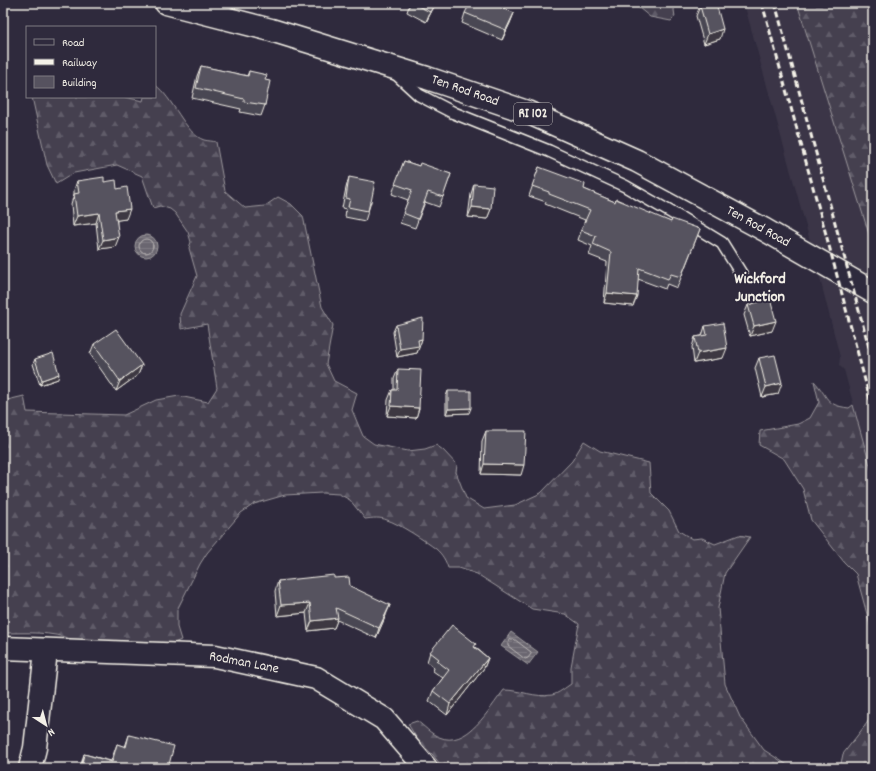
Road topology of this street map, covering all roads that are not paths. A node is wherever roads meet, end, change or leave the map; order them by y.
1 (166, 3) edge
2 (386, 65) junction
3 (742, 275) dead end
4 (873, 292) edge
5 (3, 648) edge
6 (46, 651) junction
7 (30, 768) edge
8 (426, 768) edge

1 - 2 main road, Ten Rod Road / RI 102
2 - 3 lane
2 - 4 main road, Ten Rod Road / RI 102
5 - 6 main road, Rodman Lane
6 - 7 main road
6 - 8 main road, Rodman Lane

